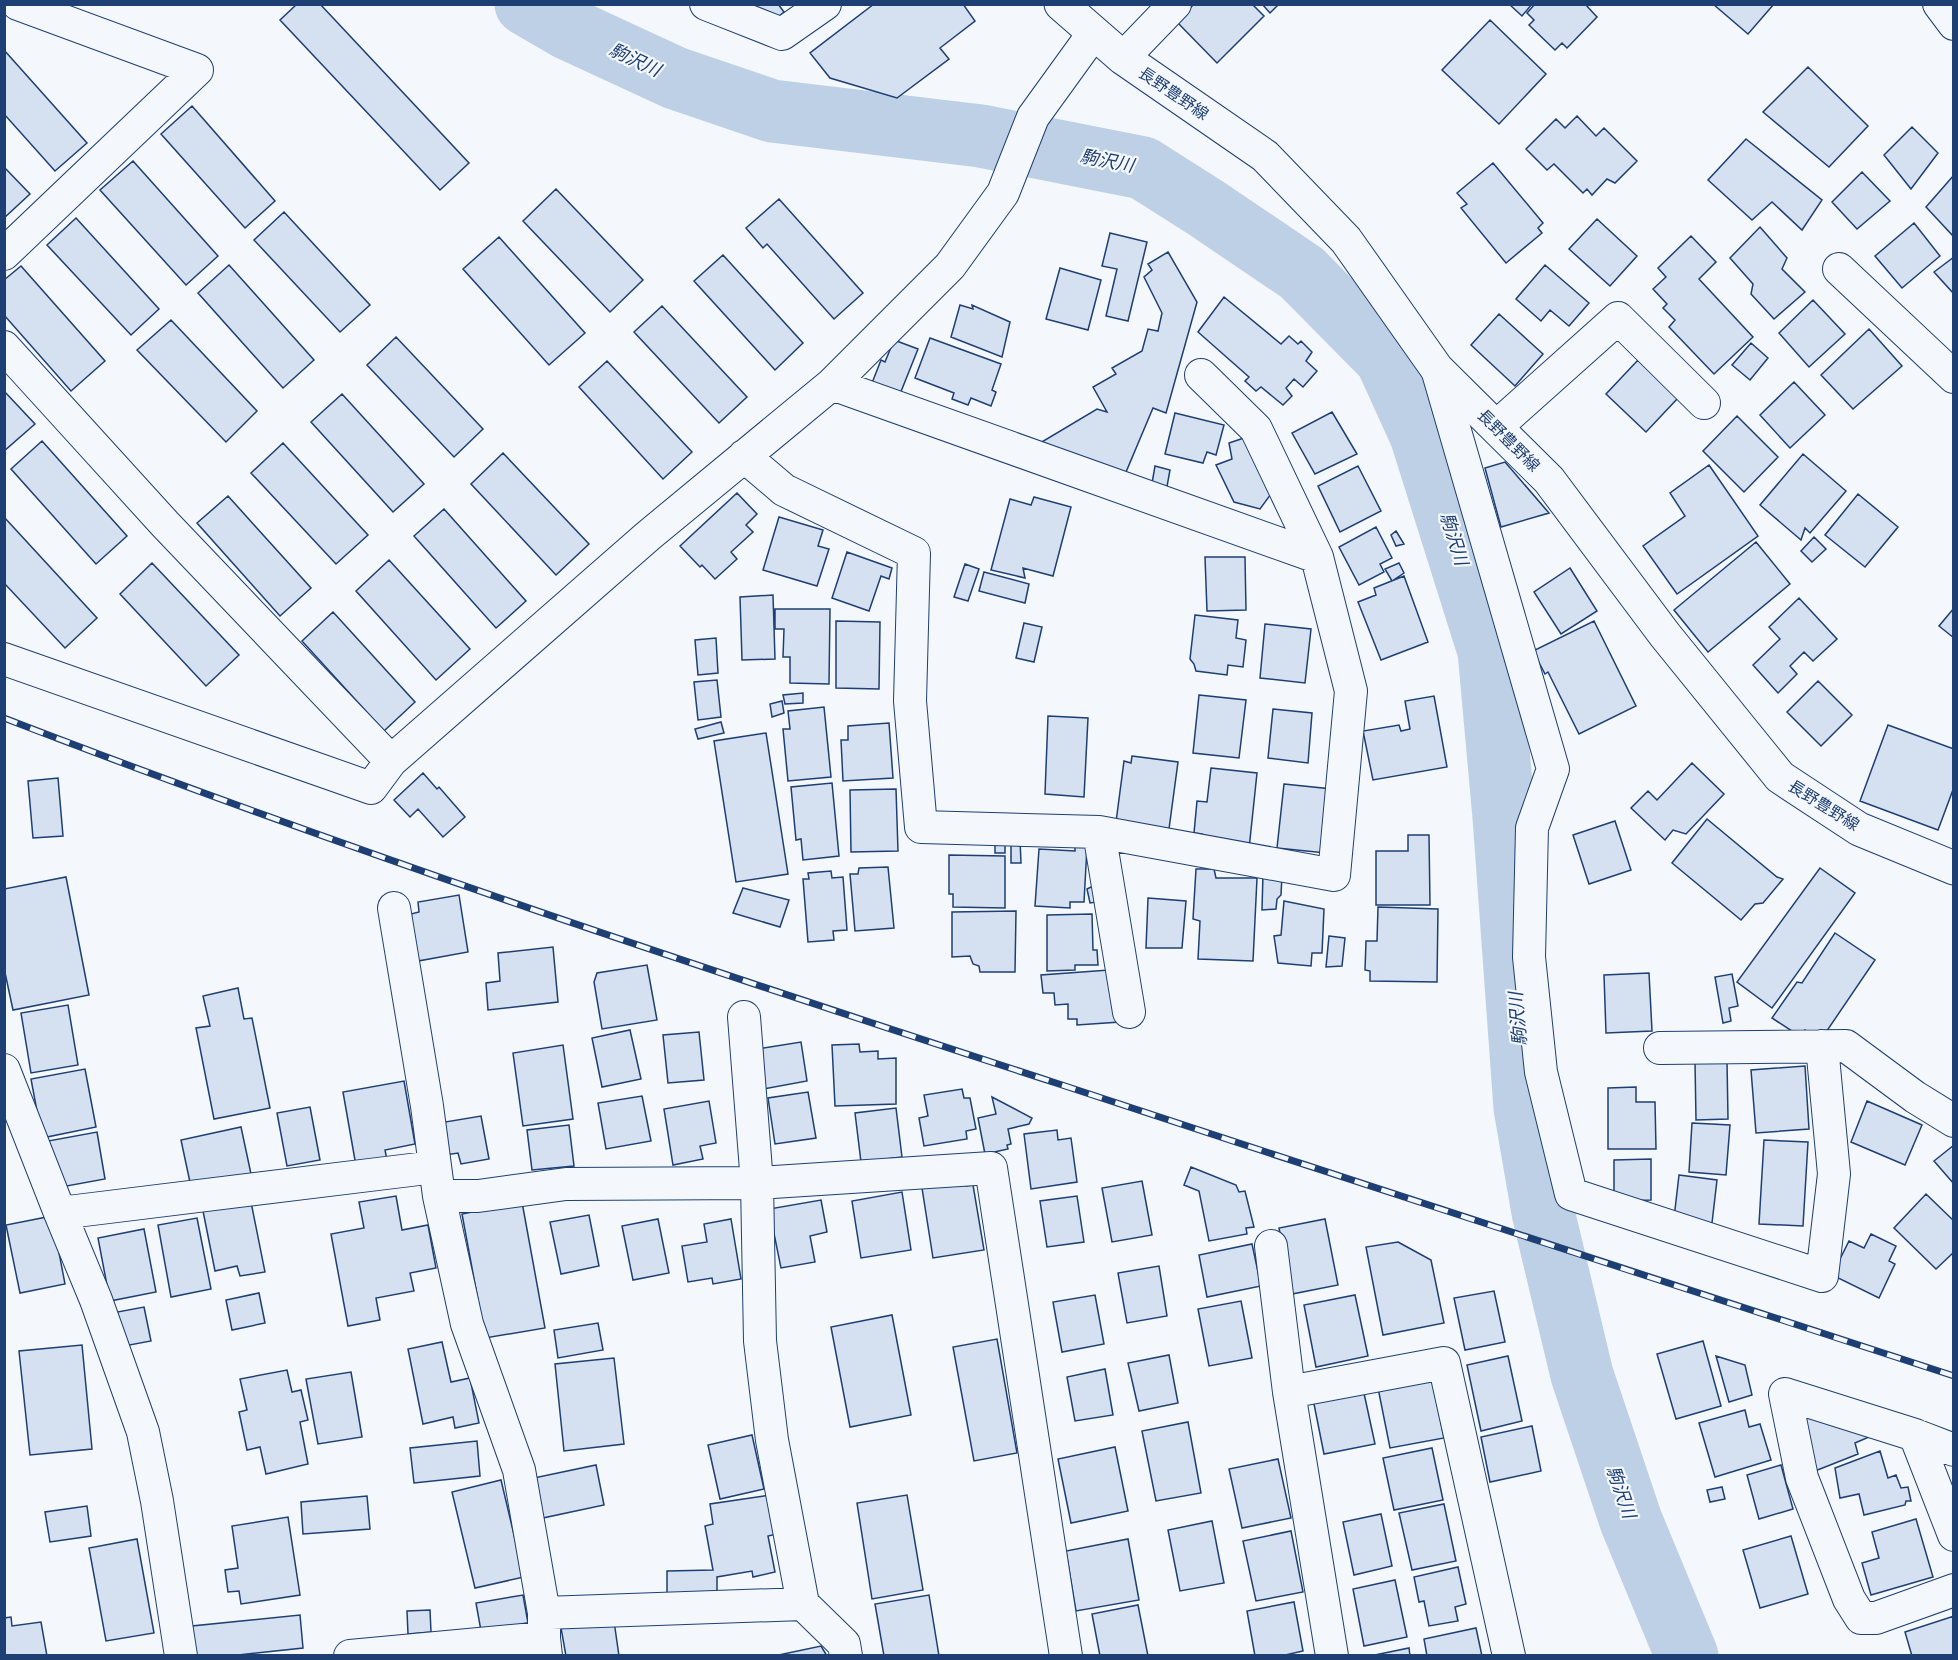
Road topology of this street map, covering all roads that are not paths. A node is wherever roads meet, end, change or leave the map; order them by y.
1 (18, 4) edge
2 (706, 4) edge
3 (825, 4) edge
4 (1061, 4) edge
5 (1175, 4) edge
6 (1939, 4) edge
7 (1953, 24) edge
8 (1093, 34) junction
9 (1122, 58) junction
10 (4, 254) edge
11 (1839, 269) dead end
12 (4, 347) edge
13 (1437, 369) junction
14 (1201, 375) dead end
15 (1953, 377) edge
16 (832, 384) junction
17 (1704, 403) dead end
18 (1496, 427) junction
19 (744, 456) junction
20 (1317, 557) junction
21 (4, 659) edge
22 (391, 761) junction
23 (1099, 832) junction
24 (1953, 868) edge
25 (394, 908) dead end
26 (1128, 1012) dead end
27 (744, 1017) dead end
28 (1822, 1047) junction
29 (1660, 1048) dead end
30 (4, 1070) edge
31 (1953, 1121) edge
32 (437, 1182) junction
33 (757, 1183) junction
34 (60, 1213) junction
35 (1271, 1246) dead end
36 (1289, 1392) junction
37 (1915, 1435) junction
38 (1953, 1450) edge
39 (1953, 1535) edge
40 (1953, 1590) edge
41 (803, 1604) junction
42 (545, 1636) edge
43 (181, 1656) edge
44 (350, 1656) edge
45 (846, 1656) edge
46 (1066, 1656) edge
47 (1332, 1656) edge
48 (1509, 1656) edge

1 - 10 street
2 - 3 street
4 - 8 main road, 長野豊野線
5 - 9 street
6 - 7 street
8 - 9 main road, 長野豊野線
8 - 16 street
9 - 13 main road, 長野豊野線
11 - 15 street
12 - 22 street
13 - 18 main road, 長野豊野線
13 - 28 street
14 - 20 street
16 - 19 street
16 - 20 street
17 - 18 street
18 - 24 main road, 長野豊野線
19 - 22 street
19 - 23 street
20 - 23 street
21 - 22 street
23 - 26 street
25 - 32 street
27 - 33 street
28 - 29 street
28 - 31 street
30 - 34 street
32 - 33 street
32 - 34 street
32 - 42 street
33 - 41 street
33 - 46 street
34 - 43 street
35 - 36 street
36 - 47 street
36 - 48 street
37 - 38 street
37 - 39 street
37 - 40 street
41 - 42 street
41 - 45 street
42 - 44 street

